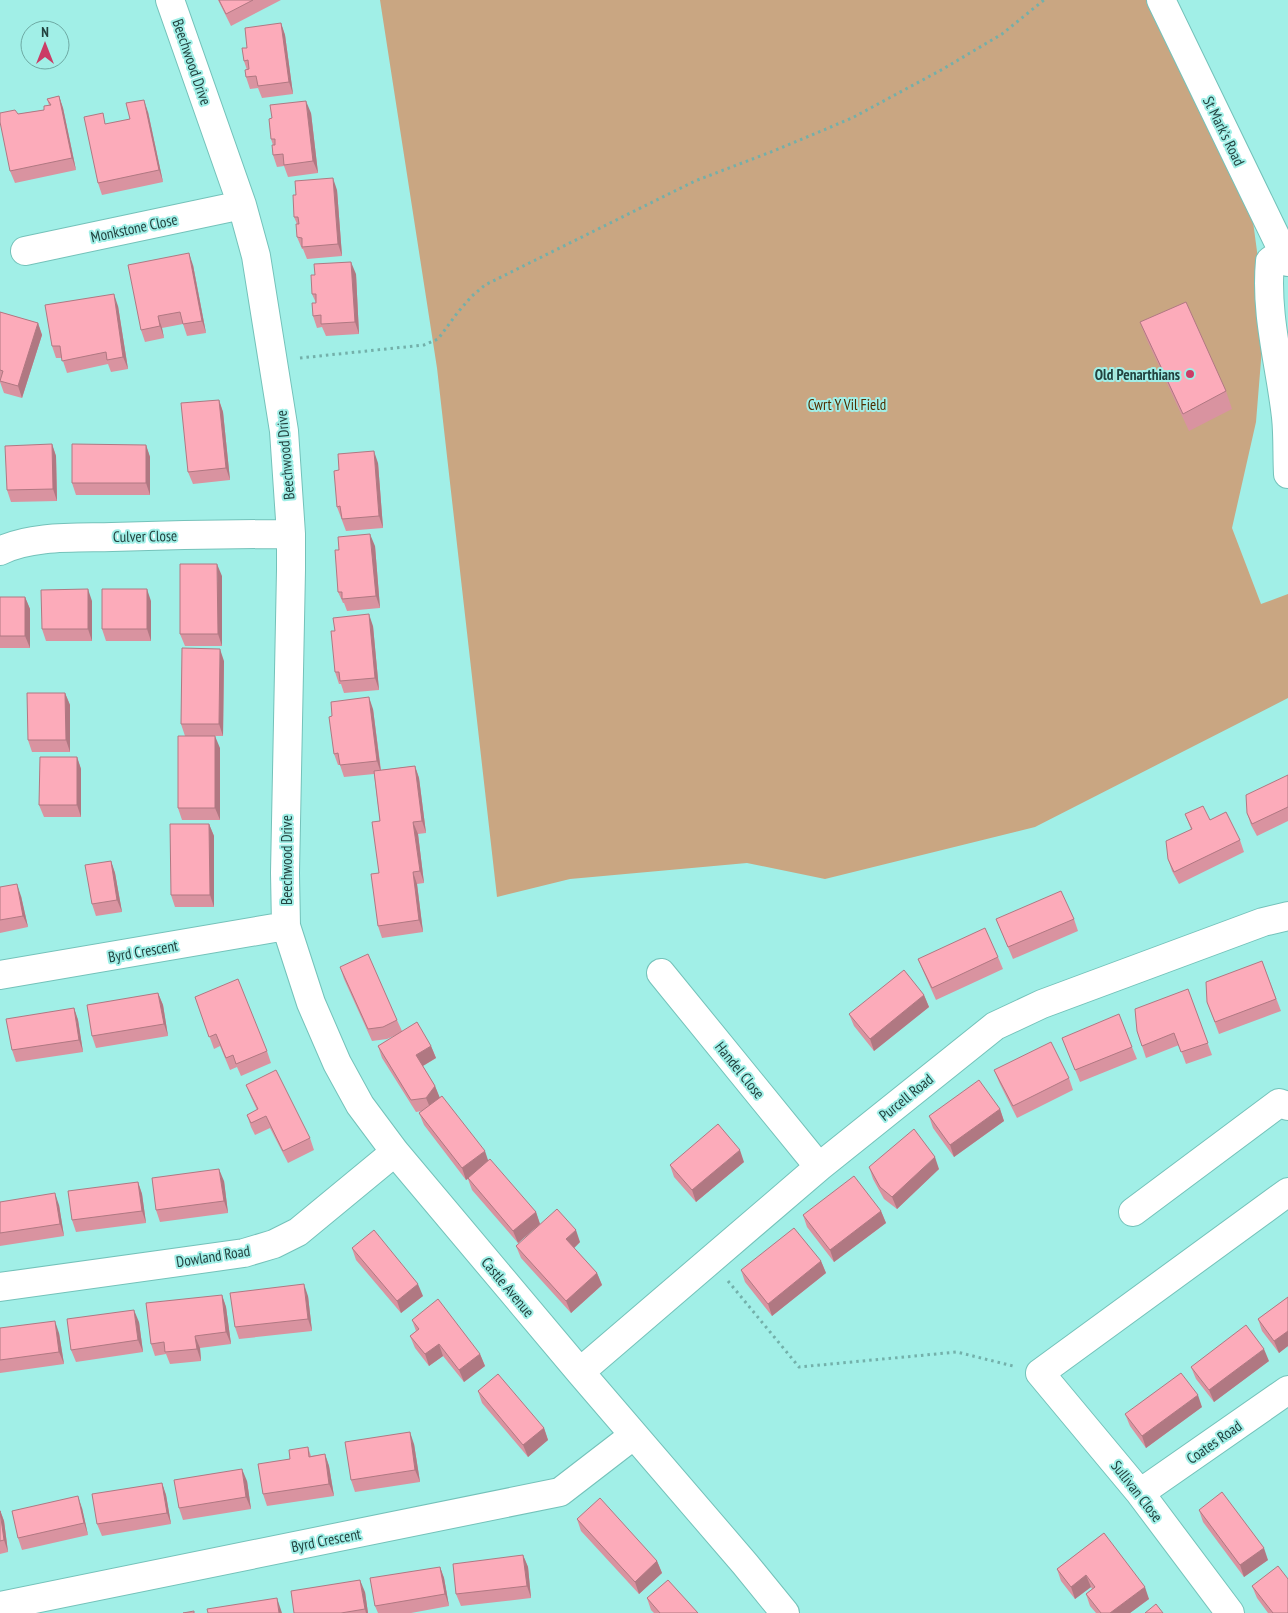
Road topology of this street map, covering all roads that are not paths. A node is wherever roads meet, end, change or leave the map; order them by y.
1 (170, 0) edge
2 (1161, 0) edge
3 (242, 205) junction
4 (25, 251) dead end
5 (1286, 257) edge
6 (1288, 474) edge
7 (291, 534) junction
8 (0, 551) edge
9 (1288, 916) edge
10 (286, 926) junction
11 (662, 973) dead end
12 (0, 975) edge
13 (1288, 1106) edge
14 (395, 1152) junction
15 (819, 1167) junction
16 (1288, 1192) edge
17 (1133, 1212) dead end
18 (0, 1287) edge
19 (580, 1372) junction
20 (1288, 1390) edge
21 (634, 1435) junction
22 (1140, 1493) junction
23 (0, 1606) edge
24 (785, 1613) edge
25 (1230, 1613) edge

1 - 3 street, Beechwood Drive
2 - 5 street, St Mark's Road
3 - 4 street, Monkstone Close
3 - 7 street, Beechwood Drive
5 - 6 street
7 - 8 street, Culver Close
7 - 10 street, Beechwood Drive
9 - 15 street, Purcell Road
10 - 12 street, Byrd Crescent
10 - 14 street, Castle Avenue
11 - 15 street, Handel Close
13 - 17 street
14 - 18 street, Dowland Road
14 - 19 street, Castle Avenue
15 - 19 street, Purcell Road
16 - 22 street, Sullivan Close
19 - 21 street, Castle Avenue
20 - 22 street, Coates Road
21 - 23 street, Byrd Crescent
21 - 24 street, Castle Avenue
22 - 25 street, Sullivan Close

